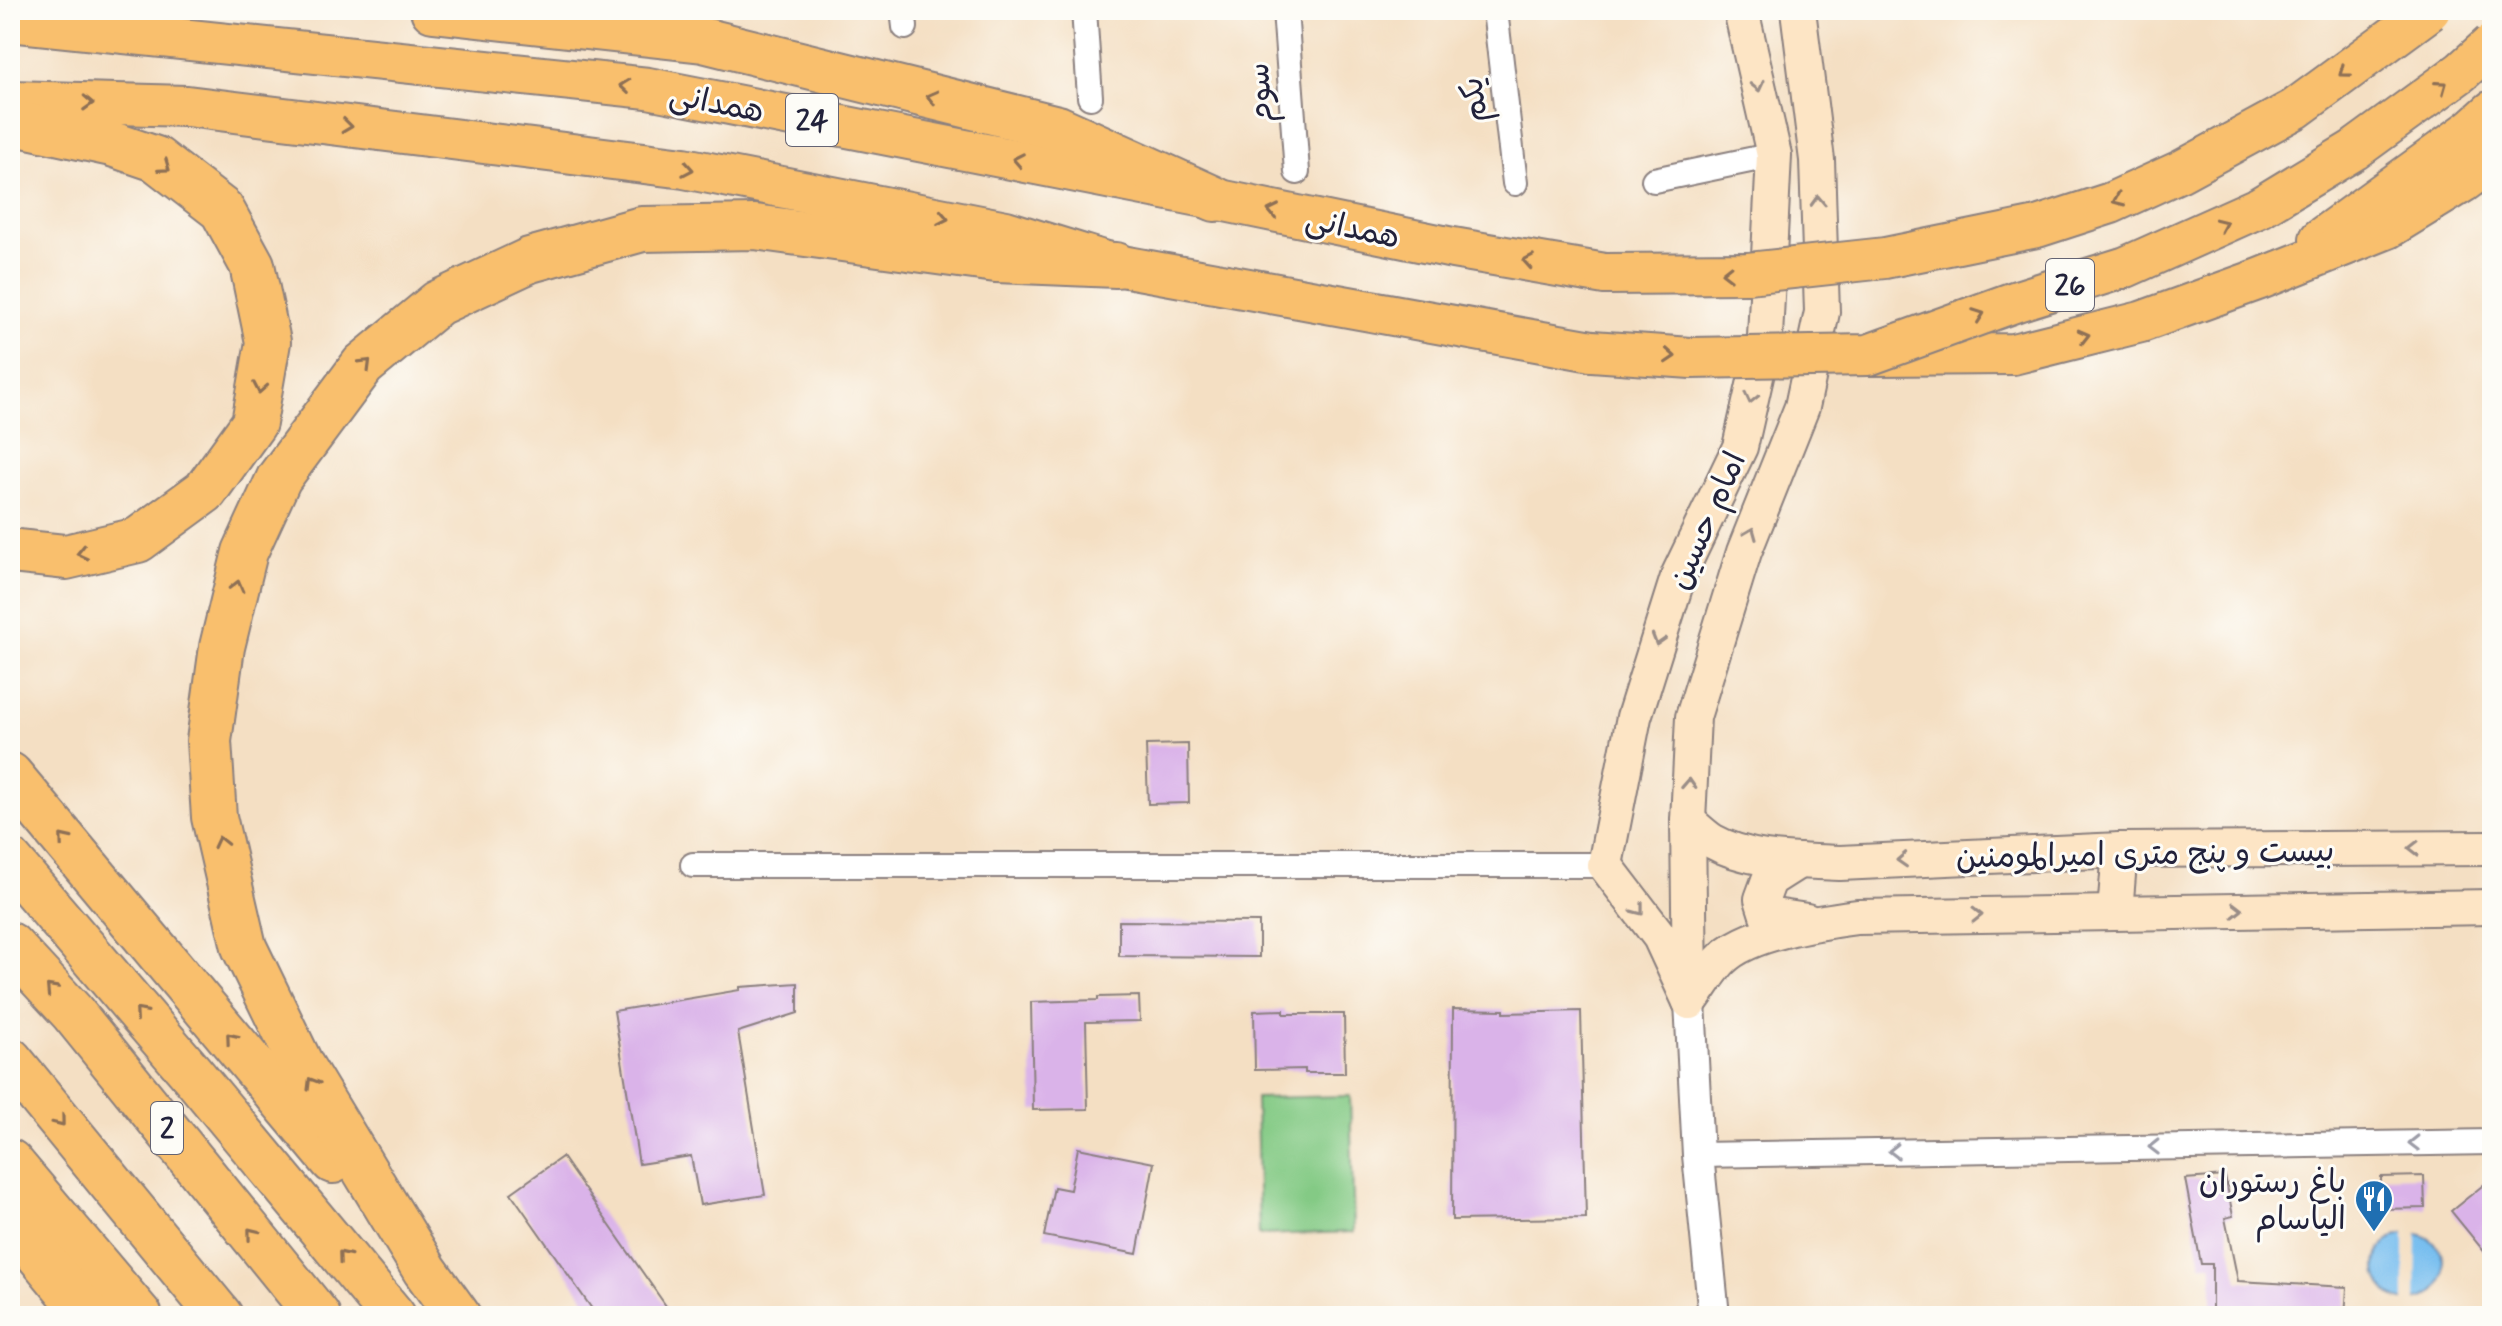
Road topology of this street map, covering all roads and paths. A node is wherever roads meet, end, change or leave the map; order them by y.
1 (433, 10) edge
2 (1084, 10) edge
3 (1285, 10) edge
4 (1495, 10) edge
5 (1741, 10) edge
6 (1798, 10) edge
7 (2430, 10) edge
8 (10, 21) edge
9 (2492, 44) edge
10 (1090, 97) dead end
11 (10, 101) edge
12 (2492, 111) edge
13 (10, 122) edge
14 (1774, 155) junction
15 (2492, 161) edge
16 (1297, 172) dead end
17 (1654, 180) dead end
18 (1515, 183) dead end
19 (1215, 199) junction
20 (1116, 265) junction
21 (1605, 274) joint
22 (2260, 279) junction
23 (1592, 351) joint
24 (1868, 355) junction
25 (10, 551) edge
26 (10, 775) edge
27 (1688, 821) junction
28 (2492, 848) edge
29 (2120, 850) junction
30 (10, 861) edge
31 (1799, 861) junction
32 (693, 865) dead end
33 (1605, 865) junction
34 (2492, 907) edge
35 (2115, 912) junction
36 (1815, 922) junction
37 (10, 945) edge
38 (1690, 1002) junction
39 (10, 1060) edge
40 (2492, 1142) edge
41 (1698, 1155) junction
42 (10, 1162) edge
43 (17, 1230) edge
44 (425, 1270) junction
45 (89, 1316) edge
46 (140, 1316) edge
47 (220, 1316) edge
48 (318, 1316) edge
49 (393, 1316) edge
50 (458, 1316) edge
51 (1714, 1316) edge

19 -> 1 highway
2 - 10 street
3 - 16 street, سوم
4 - 18 street, یکم
5 -> 14 main road, امام حسین
27 -> 6 main road, امام حسین
7 -> 21 highway, 26, bridge
19 -> 8 highway, همدانی / 24
24 -> 9 highway, 26, bridge
11 -> 20 highway, 24
12 - 22 highway
13 -> 25 highway
14 - 17 street
14 -> 33 main road, امام حسین
15 - 22 highway
21 -> 19 highway, همدانی / 24
20 - 23 highway, 24
44 -> 20 highway
24 -> 22 highway
23 -> 24 highway, 26, bridge
44 -> 26 highway
27 - 31 main road, بیست و پنج متری امیرالمومنین
27 - 38 main road, امام حسین
28 -> 29 main road, بیست و پنج متری امیرالمومنین
29 -> 31 main road, بیست و پنج متری امیرالمومنین
29 - 35 main road
49 -> 30 highway
31 - 36 main road
32 - 33 street
33 -> 38 main road, امام حسین
35 -> 34 main road, بیست و پنج متری امیرالمومنین
36 -> 35 main road, بیست و پنج متری امیرالمومنین
36 - 38 main road
48 -> 37 highway, 2
38 - 41 street, امام حسین
39 -> 47 highway
40 -> 41 street
41 - 51 street, امام حسین
42 - 46 highway
43 - 45 highway
44 - 50 highway

